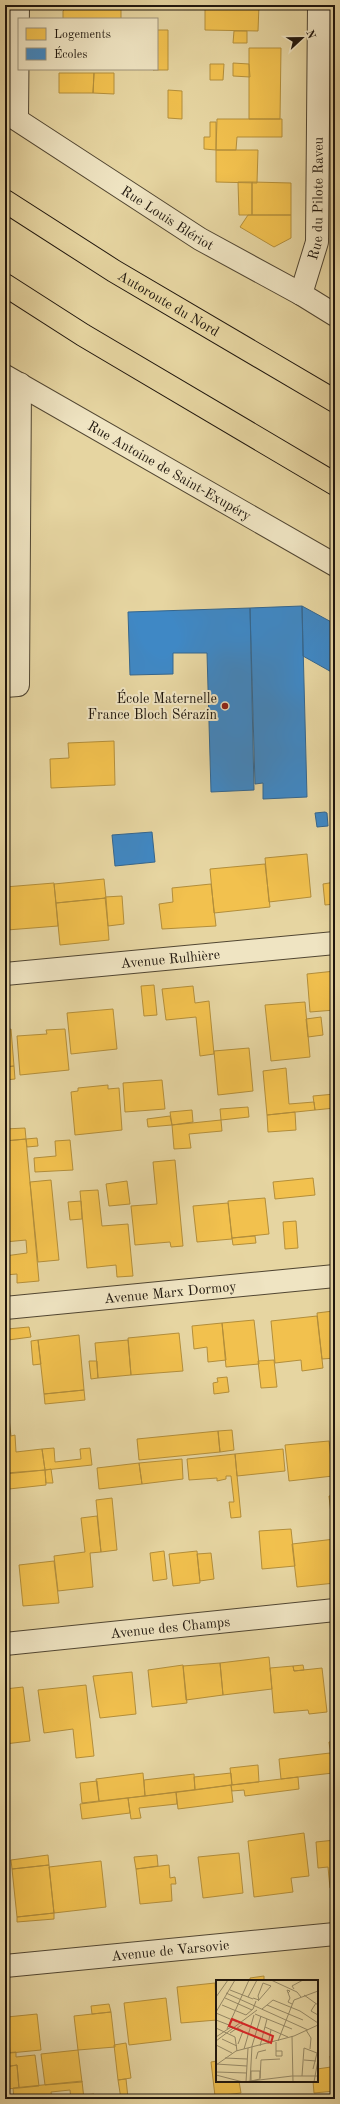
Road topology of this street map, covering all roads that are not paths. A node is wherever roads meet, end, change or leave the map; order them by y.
1 (18, 5) edge
2 (320, 5) edge
3 (11, 116) edge
4 (5, 201) edge
5 (5, 285) edge
6 (300, 294) junction
7 (335, 315) edge
8 (12, 380) edge
9 (335, 401) edge
10 (335, 484) edge
11 (335, 564) edge
12 (12, 685) edge
13 (335, 943) edge
14 (5, 974) edge
15 (335, 1276) edge
16 (5, 1308) edge
17 (335, 1610) edge
18 (5, 1644) edge
19 (335, 1934) edge
20 (5, 1966) edge

1 - 3 street
2 - 6 street, Rue du Pilote Raveu
3 - 6 street, Rue Louis Blériot
4 - 9 highway, Autoroute du Nord
5 - 10 highway
6 - 7 street, Rue Louis Blériot
8 - 11 street, Rue Antoine de Saint-Exupéry
8 - 12 street
13 - 14 street, Avenue Rulhière
15 - 16 street, Avenue Marx Dormoy
17 - 18 street, Avenue des Champs
19 - 20 street, Avenue de Varsovie

